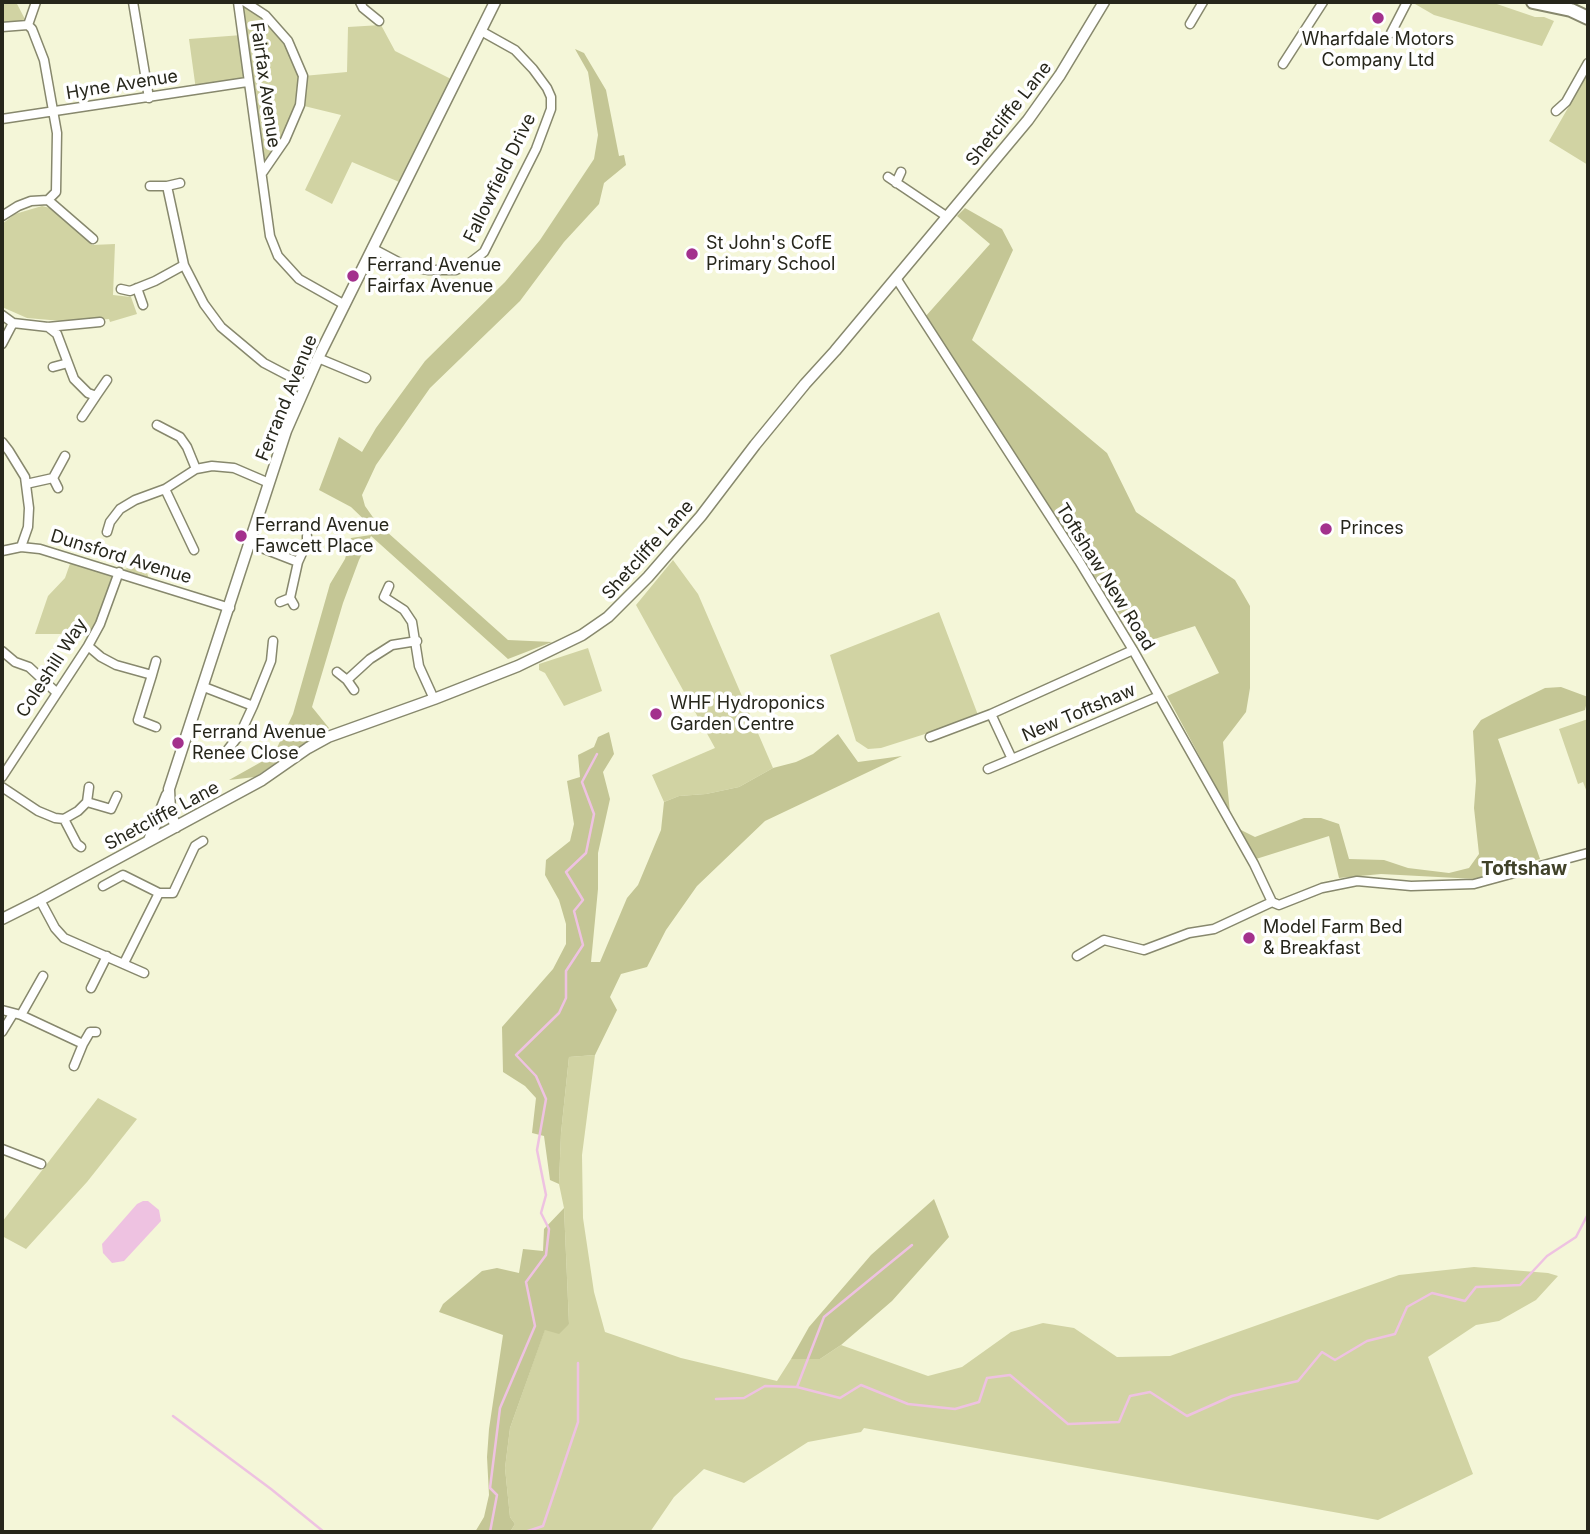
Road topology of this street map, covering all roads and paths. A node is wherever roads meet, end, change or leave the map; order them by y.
1 (36, 2) edge
2 (133, 2) edge
3 (238, 2) edge
4 (245, 2) edge
5 (360, 2) edge
6 (495, 2) edge
7 (1104, 2) edge
8 (1203, 2) edge
9 (1323, 2) edge
10 (1407, 2) edge
11 (1533, 2) edge
12 (1588, 18) edge
13 (379, 21) dead end
14 (1190, 24) dead end
15 (28, 25) junction
16 (2, 27) edge
17 (481, 31) junction
18 (1391, 33) dead end
19 (1588, 63) edge
20 (1283, 64) dead end
21 (247, 82) junction
22 (149, 98) junction
23 (54, 111) junction
24 (1556, 111) dead end
25 (2, 119) edge
26 (262, 172) junction
27 (901, 172) dead end
28 (180, 183) dead end
29 (150, 186) dead end
30 (167, 186) junction
31 (48, 200) junction
32 (2, 216) edge
33 (946, 216) junction
34 (93, 239) dead end
35 (372, 248) junction
36 (184, 265) junction
37 (895, 278) junction
38 (137, 288) junction
39 (121, 289) dead end
40 (143, 305) dead end
41 (345, 305) junction
42 (2, 315) edge
43 (13, 323) junction
44 (100, 323) dead end
45 (48, 327) junction
46 (2, 344) edge
47 (318, 358) junction
48 (68, 363) junction
49 (53, 367) dead end
50 (366, 378) dead end
51 (107, 380) dead end
52 (306, 385) junction
53 (96, 396) junction
54 (82, 416) dead end
55 (157, 425) dead end
56 (2, 443) edge
57 (65, 456) dead end
58 (196, 469) junction
59 (53, 478) junction
60 (269, 483) junction
61 (26, 484) junction
62 (58, 488) dead end
63 (165, 489) junction
64 (107, 532) dead end
65 (309, 539) dead end
66 (249, 543) junction
67 (21, 547) junction
68 (194, 550) dead end
69 (2, 551) edge
70 (298, 562) junction
71 (119, 572) junction
72 (389, 586) dead end
73 (281, 602) dead end
74 (230, 608) junction
75 (273, 642) dead end
76 (417, 642) junction
77 (88, 646) junction
78 (1133, 650) junction
79 (2, 651) edge
80 (156, 661) dead end
81 (337, 672) dead end
82 (152, 675) junction
83 (347, 680) junction
84 (204, 687) junction
85 (354, 690) dead end
86 (56, 692) junction
87 (1158, 696) junction
88 (433, 699) junction
89 (253, 706) junction
90 (991, 714) junction
91 (156, 727) dead end
92 (930, 737) dead end
93 (223, 755) dead end
94 (1012, 759) junction
95 (5, 763) edge
96 (988, 769) dead end
97 (2, 776) edge
98 (2, 787) edge
99 (89, 787) dead end
100 (169, 789) junction
101 (117, 796) dead end
102 (86, 802) junction
103 (64, 819) junction
104 (176, 827) junction
105 (149, 840) junction
106 (203, 841) dead end
107 (78, 847) dead end
108 (1588, 853) edge
109 (103, 886) dead end
110 (159, 892) junction
111 (40, 900) junction
112 (1272, 902) junction
113 (2, 919) edge
114 (107, 956) junction
115 (1077, 956) dead end
116 (124, 963) junction
117 (144, 973) dead end
118 (43, 976) dead end
119 (91, 988) dead end
120 (2, 1010) edge
121 (17, 1014) junction
122 (2, 1032) edge
123 (96, 1032) dead end
124 (83, 1044) junction
125 (74, 1066) dead end
126 (2, 1149) edge
127 (41, 1164) dead end

1 - 15 street
2 - 22 street
3 - 21 street, Fairfax Avenue
4 - 26 street, Fairfax Avenue
5 - 13 street
6 - 17 street, Ferrand Avenue
7 - 33 street, Shetcliffe Lane
8 - 14 street
9 - 20 street
10 - 18 street
11 - 12 highway
15 - 16 street
15 - 23 street
17 - 35 street, Ferrand Avenue
17 - 35 street, Fallowfield Drive
19 - 24 street
21 - 22 street, Hyne Avenue
21 - 26 street, Fairfax Avenue
22 - 23 street, Hyne Avenue
23 - 25 street, Hyne Avenue
23 - 31 street
26 - 41 street, Fairfax Avenue
27 - 33 street
28 - 30 street
29 - 30 street
30 - 36 street
31 - 32 street
31 - 34 street
33 - 37 street, Shetcliffe Lane
35 - 41 street, Ferrand Avenue
36 - 38 street
36 - 52 street
37 - 78 street, Toftshaw New Road
37 - 88 street, Shetcliffe Lane
38 - 39 street
38 - 40 street
41 - 47 street, Ferrand Avenue
42 - 43 street
43 - 45 street
43 - 46 street
44 - 45 street
45 - 48 street
47 - 50 street
47 - 52 street, Ferrand Avenue
48 - 49 street
48 - 53 street
51 - 53 street
52 - 60 street, Ferrand Avenue
53 - 54 street
55 - 58 street
56 - 61 street
57 - 59 street
58 - 60 street
58 - 63 street
59 - 61 street
59 - 62 street
60 - 66 street, Ferrand Avenue
61 - 67 street
63 - 64 street
63 - 68 street
65 - 70 street
66 - 70 street
66 - 74 street, Ferrand Avenue
67 - 69 street, Dunsford Avenue
67 - 71 street, Dunsford Avenue
70 - 73 street
71 - 74 street, Dunsford Avenue
71 - 77 street, Coleshill Way
72 - 76 street
74 - 84 street, Ferrand Avenue
75 - 89 street
76 - 83 street
76 - 88 street
77 - 82 street
77 - 86 street, Coleshill Way
78 - 87 street, Toftshaw New Road
78 - 90 street, New Toftshaw
79 - 86 street
80 - 82 street
81 - 83 street
82 - 91 street
83 - 85 street
84 - 89 street
84 - 100 street, Ferrand Avenue
86 - 95 street, Coleshill Way
87 - 94 street, New Toftshaw
87 - 112 street, Toftshaw New Road
88 - 104 street, Shetcliffe Lane
89 - 93 street
90 - 92 street, New Toftshaw
90 - 94 street, New Toftshaw
94 - 96 street, New Toftshaw
95 - 97 street, Coleshill Way
98 - 103 street
99 - 102 street
100 - 104 street, Ferrand Avenue
100 - 105 street
101 - 102 street
102 - 103 street
103 - 107 street
104 - 105 street, Shetcliffe Lane
105 - 111 street, Shetcliffe Lane
106 - 110 street
108 - 112 street
109 - 110 street
110 - 116 street
111 - 113 street, Shetcliffe Lane
111 - 114 street
112 - 115 street
114 - 116 street
114 - 119 street
116 - 117 street
118 - 121 street
120 - 121 street
121 - 122 street
121 - 124 street
123 - 124 street
124 - 125 street
126 - 127 street

